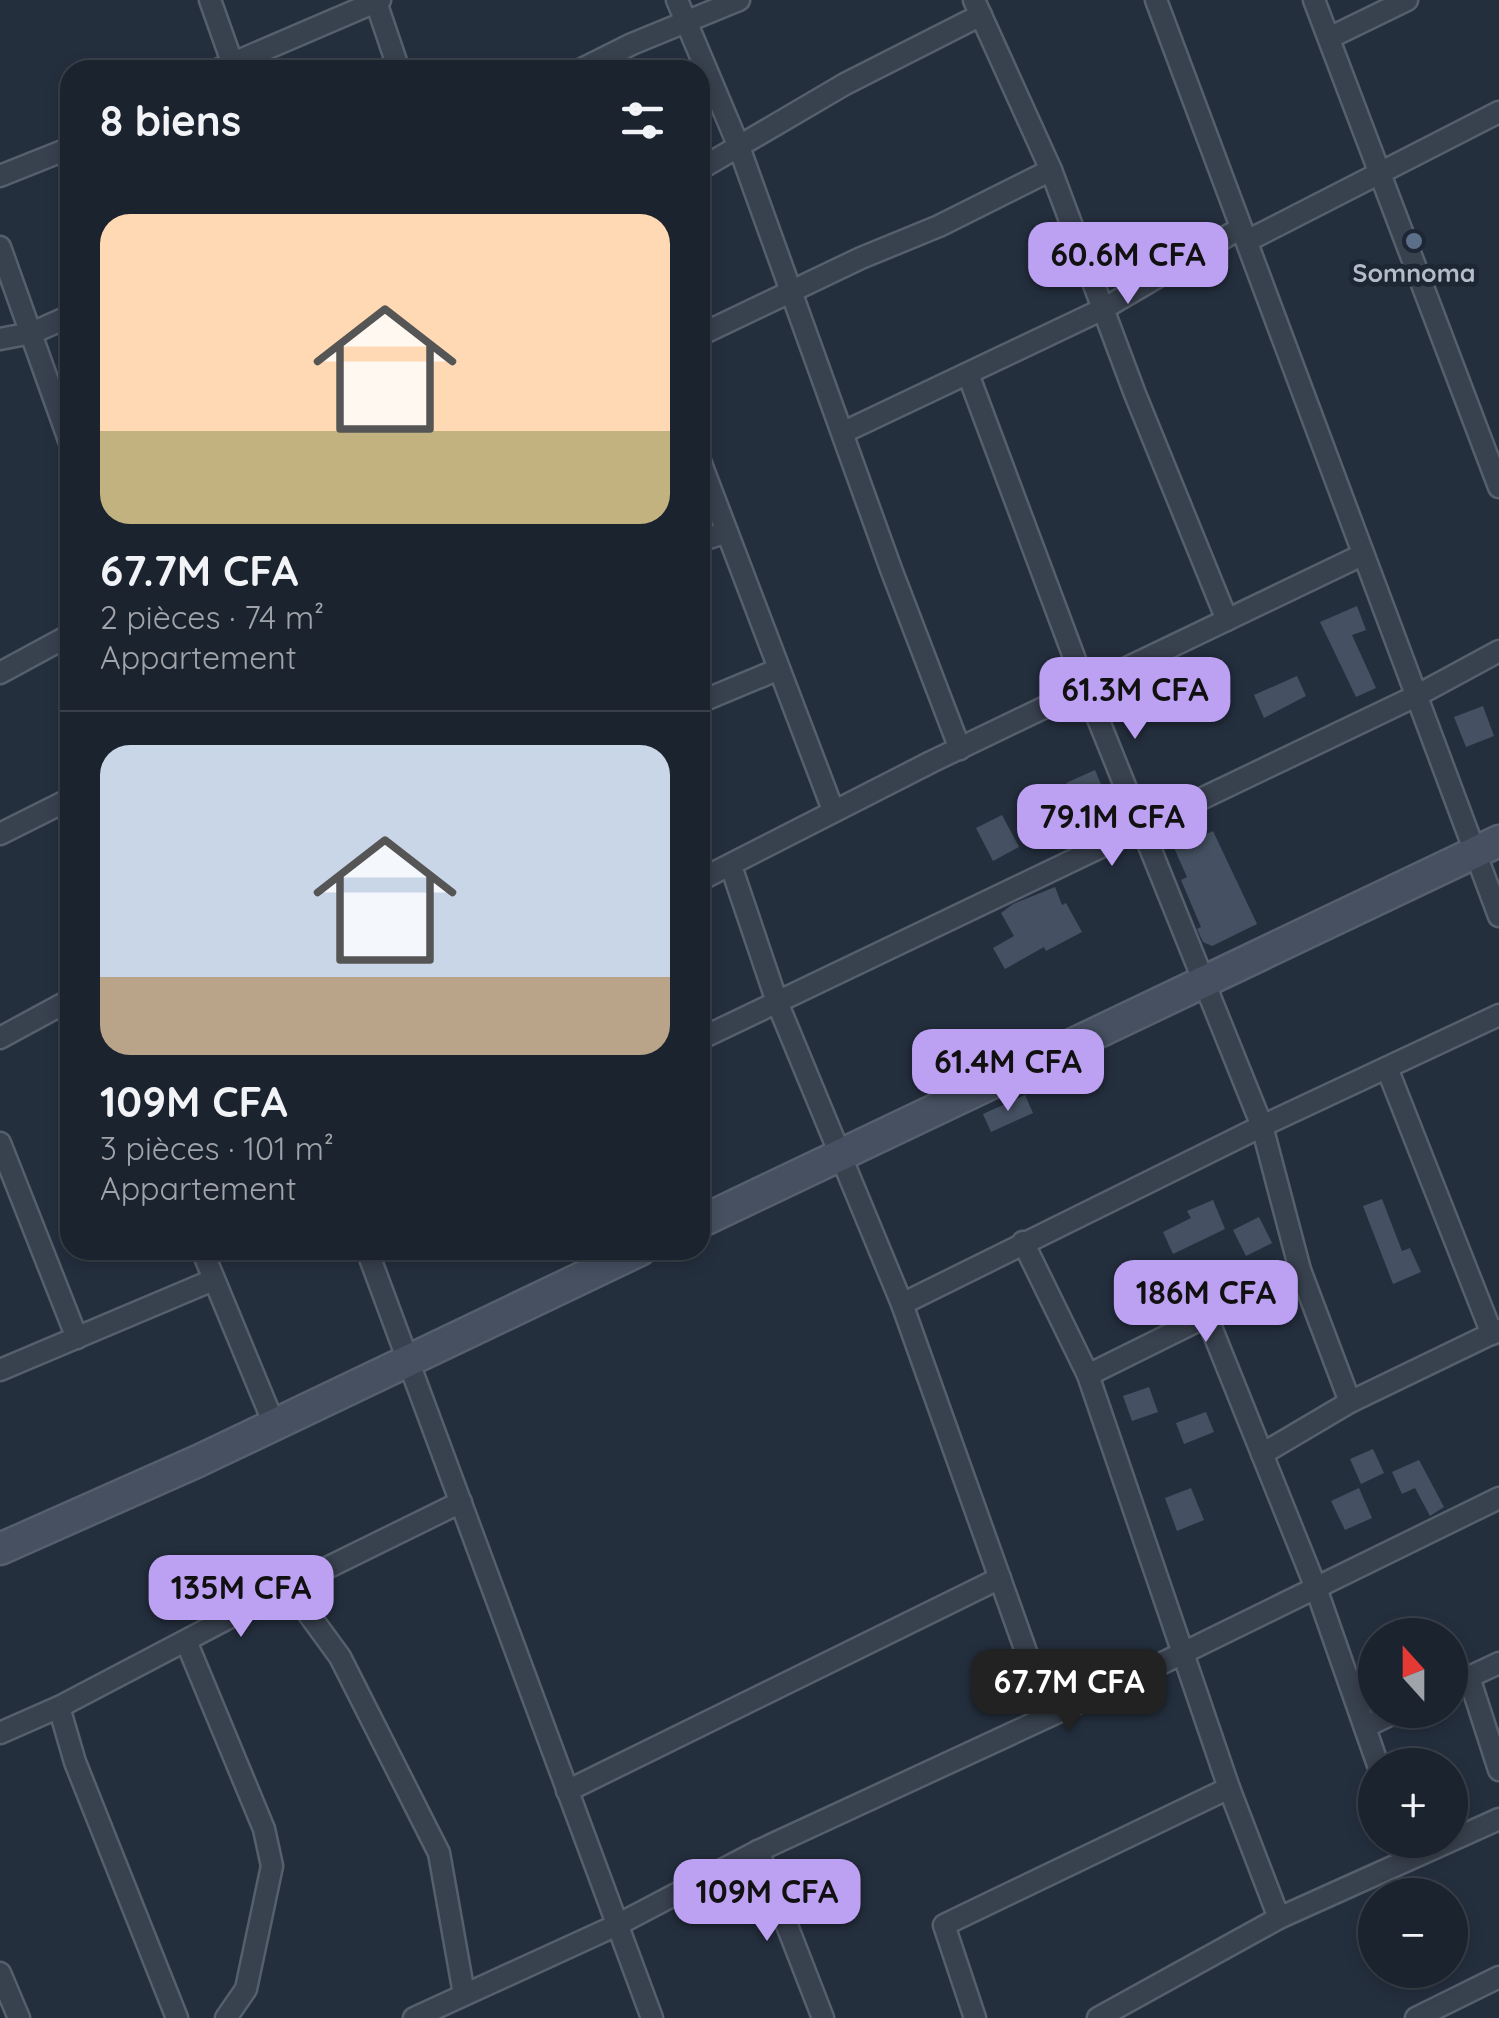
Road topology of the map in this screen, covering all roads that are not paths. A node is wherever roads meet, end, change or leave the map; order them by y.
1 (210, 0) edge
2 (677, 0) edge
3 (739, 0) edge
4 (1156, 0) edge
5 (1314, 0) edge
6 (1407, 0) edge
7 (378, 1) edge
8 (977, 8) edge
9 (686, 24) junction
10 (1328, 38) junction
11 (224, 60) edge
12 (239, 60) edge
13 (396, 60) edge
14 (600, 60) edge
15 (702, 60) edge
16 (710, 80) edge
17 (1499, 112) edge
18 (739, 147) junction
19 (60, 152) edge
20 (710, 164) edge
21 (1051, 170) junction
22 (1378, 174) junction
23 (0, 176) edge
24 (1244, 235) junction
25 (0, 247) edge
26 (793, 290) junction
27 (1102, 309) junction
28 (60, 321) edge
29 (710, 329) edge
30 (32, 334) junction
31 (0, 339) edge
32 (968, 374) junction
33 (60, 414) edge
34 (844, 432) junction
35 (1499, 486) edge
36 (710, 487) edge
37 (727, 532) junction
38 (710, 538) edge
39 (1362, 555) junction
40 (1227, 620) junction
41 (60, 640) edge
42 (1499, 651) edge
43 (779, 669) junction
44 (0, 673) edge
45 (1086, 688) junction
46 (1416, 696) junction
47 (710, 698) edge
48 (960, 749) junction
49 (60, 804) edge
50 (833, 810) junction
51 (1142, 827) junction
52 (0, 834) edge
53 (1487, 847) edge
54 (731, 866) junction
55 (710, 875) edge
56 (1499, 916) edge
57 (1202, 982) junction
58 (777, 1002) junction
59 (60, 1005) edge
60 (1499, 1015) edge
61 (710, 1034) edge
62 (0, 1038) edge
63 (1387, 1068) junction
64 (1262, 1126) junction
65 (0, 1143) edge
66 (838, 1156) junction
67 (710, 1217) edge
68 (1023, 1242) junction
69 (205, 1260) edge
70 (371, 1260) edge
71 (619, 1260) edge
72 (1300, 1270) junction
73 (212, 1280) junction
74 (902, 1304) junction
75 (1207, 1317) junction
76 (1496, 1332) edge
77 (77, 1338) junction
78 (409, 1360) junction
79 (0, 1370) edge
80 (1088, 1376) junction
81 (1350, 1402) junction
82 (274, 1424) junction
83 (1262, 1454) junction
84 (1499, 1498) edge
85 (460, 1502) junction
86 (0, 1549) edge
87 (1000, 1578) junction
88 (289, 1587) junction
89 (1316, 1588) junction
90 (186, 1641) junction
91 (1182, 1652) junction
92 (1499, 1663) edge
93 (1468, 1677) edge
94 (1468, 1699) edge
95 (59, 1707) junction
96 (1358, 1710) edge
97 (1049, 1716) junction
98 (0, 1733) edge
99 (1499, 1770) edge
100 (1229, 1788) junction
101 (567, 1792) junction
102 (1499, 1819) edge
103 (1468, 1830) edge
104 (758, 1852) junction
105 (1393, 1858) edge
106 (1279, 1918) junction
107 (618, 1925) junction
108 (0, 1973) edge
109 (1499, 1977) edge
110 (464, 1994) junction
111 (19, 2018) edge
112 (177, 2018) edge
113 (226, 2018) edge
114 (414, 2018) edge
115 (652, 2018) edge
116 (823, 2018) edge
117 (975, 2018) edge
118 (1098, 2018) edge
119 (1416, 2018) edge

1 - 11 street
2 - 9 street
3 - 9 street
4 - 24 street
5 - 10 street
6 - 10 street
7 - 12 street
7 - 13 street
8 - 18 street
8 - 21 street
9 - 14 street
9 - 15 street
10 - 22 street
16 - 18 street
17 - 22 street
18 - 20 street
18 - 26 street
19 - 23 street
21 - 26 street
21 - 27 street
22 - 24 street
22 - 35 street
24 - 27 street
24 - 39 street
25 - 30 street
26 - 29 street
26 - 34 street
27 - 32 street
27 - 40 street
28 - 30 street
30 - 31 street
30 - 33 street
32 - 34 street
32 - 45 street
34 - 48 street
36 - 37 street
37 - 38 street
37 - 43 street
39 - 40 street
39 - 46 street
40 - 45 street
41 - 44 street
42 - 46 street
43 - 47 street
43 - 50 street
45 - 48 street
45 - 51 street
46 - 51 street
46 - 53 street
48 - 50 street
49 - 52 street
50 - 54 street
51 - 57 street
51 - 58 street
53 - 56 street
53 - 57 street
54 - 55 street
54 - 58 street
57 - 64 street
57 - 66 street
58 - 61 street
58 - 66 street
59 - 62 street
60 - 63 street
63 - 64 street
63 - 76 street
64 - 68 street
64 - 72 street
65 - 77 street
66 - 67 street
66 - 74 street
68 - 74 street
68 - 80 street
69 - 73 street
70 - 78 street
71 - 78 street
72 - 75 street
72 - 81 street
73 - 77 street
73 - 82 street
74 - 87 street
75 - 80 street
75 - 83 street
76 - 81 street
77 - 79 street
78 - 82 street
78 - 85 street
80 - 91 street
81 - 83 street
82 - 86 street
83 - 89 street
84 - 89 street
85 - 88 street
85 - 101 street
87 - 97 street
87 - 101 street
88 - 90 street
88 - 110 street
89 - 91 street
89 - 96 street
90 - 95 street
90 - 113 street
91 - 97 street
91 - 100 street
92 - 93 street
94 - 99 street
95 - 98 street
95 - 112 street
97 - 104 street
100 - 106 street
100 - 117 street
101 - 107 street
102 - 103 street
104 - 107 street
104 - 116 street
105 - 106 street
106 - 118 street
107 - 110 street
107 - 115 street
108 - 111 street
109 - 119 street
110 - 114 street

